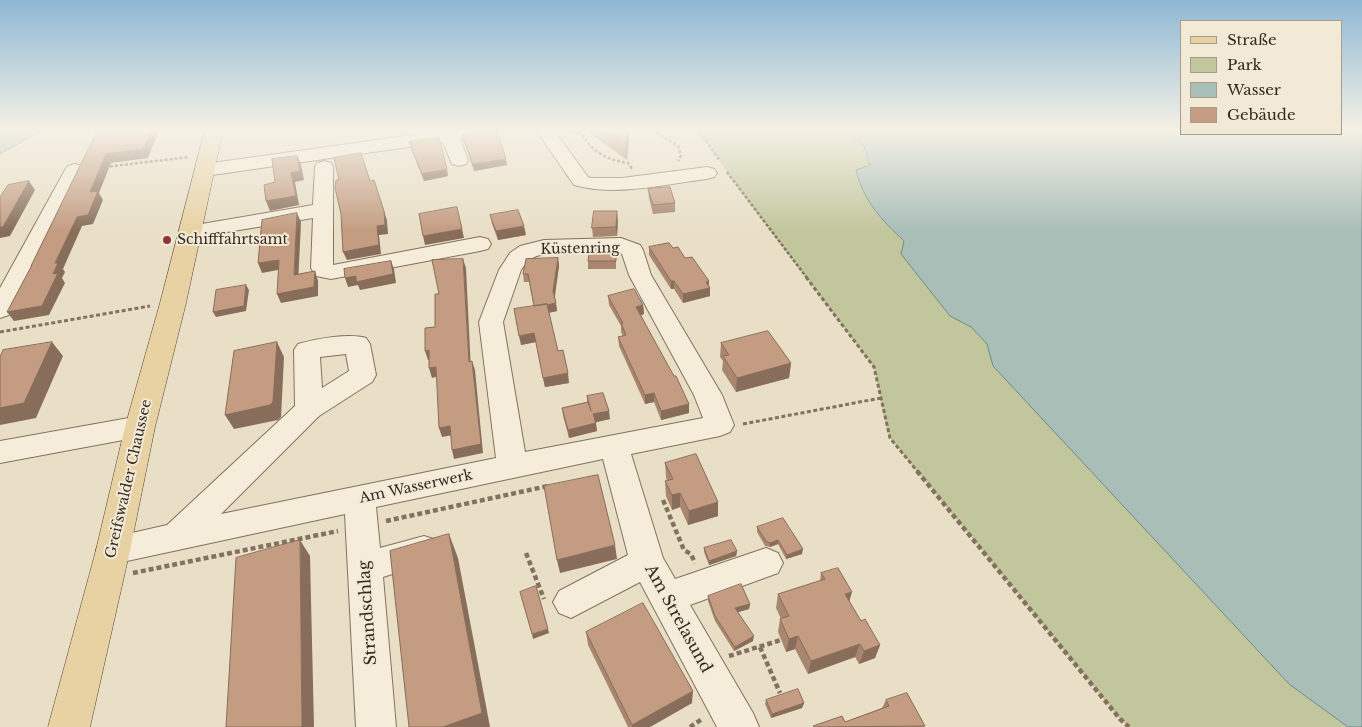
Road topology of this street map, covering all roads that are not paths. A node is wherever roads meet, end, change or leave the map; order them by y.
1 (206, 164) edge
2 (568, 164) edge
3 (324, 167) dead end
4 (75, 170) road end
5 (707, 172) dead end
6 (323, 210) junction
7 (190, 232) junction
8 (480, 244) dead end
9 (0, 310) edge
10 (310, 410) dead end
11 (720, 425) joint
12 (140, 427) junction
13 (614, 447) junction
14 (0, 452) edge
15 (512, 466) junction
16 (360, 498) junction
17 (176, 536) junction
18 (443, 545) edge
19 (113, 550) junction
20 (646, 562) junction
21 (766, 563) dead end
22 (365, 567) junction
23 (666, 598) junction
24 (571, 602) road end
25 (70, 727) edge
26 (376, 727) edge
27 (739, 727) edge

1 - 7 main road, Greifswalder Chaussee
2 - 5 street
3 - 6 street
4 - 9 street
6 - 7 street
6 - 8 street
7 - 12 main road, Greifswalder Chaussee
10 - 17 street
11 - 13 street, Am Wasserwerk
11 - 15 street, Küstenring
12 - 14 street
12 - 19 main road, Greifswalder Chaussee
13 - 15 street, Am Wasserwerk
13 - 20 street, Am Strelasund
15 - 16 street, Am Wasserwerk
16 - 17 street, Am Wasserwerk
16 - 22 street, Strandschlag
17 - 19 street, Am Wasserwerk
18 - 22 street
19 - 25 main road, Greifswalder Chaussee
20 - 23 street, Am Strelasund
20 - 24 street
21 - 23 street
22 - 26 street, Strandschlag
23 - 27 street, Am Strelasund

